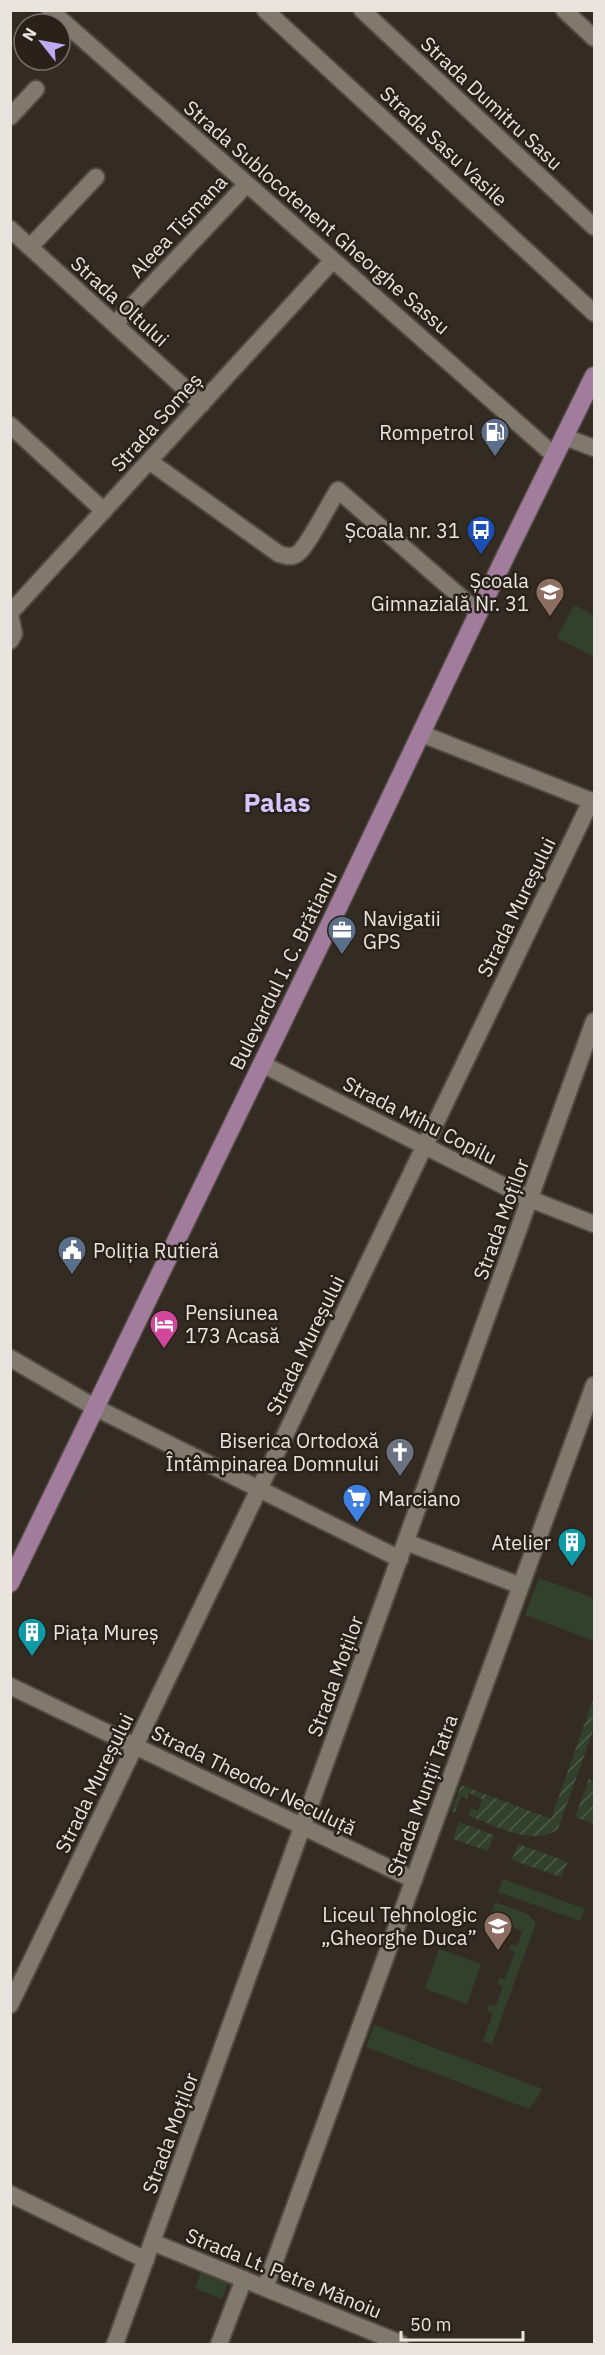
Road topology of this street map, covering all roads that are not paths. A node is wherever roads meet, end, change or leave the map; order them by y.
1 (50, 10) edge
2 (265, 10) edge
3 (362, 10) edge
4 (564, 10) edge
5 (594, 39) edge
6 (36, 89) dead end
7 (10, 117) edge
8 (96, 177) dead end
9 (247, 184) junction
10 (594, 227) edge
11 (10, 229) edge
12 (30, 247) junction
13 (333, 260) junction
14 (594, 313) edge
15 (114, 324) junction
16 (594, 376) edge
17 (202, 404) junction
18 (10, 425) edge
19 (565, 437) junction
20 (594, 448) edge
21 (555, 456) junction
22 (149, 461) junction
23 (104, 510) junction
24 (10, 613) edge
25 (479, 613) junction
26 (10, 640) edge
27 (422, 734) junction
28 (593, 801) edge
29 (594, 1022) edge
30 (262, 1064) junction
31 (424, 1146) junction
32 (530, 1199) junction
33 (594, 1224) edge
34 (10, 1358) edge
35 (594, 1385) edge
36 (96, 1408) junction
37 (258, 1489) junction
38 (406, 1542) junction
39 (400, 1559) junction
40 (10, 1583) edge
41 (521, 1586) junction
42 (10, 1686) edge
43 (135, 1746) junction
44 (303, 1826) junction
45 (414, 1880) junction
46 (10, 2005) edge
47 (10, 2194) edge
48 (152, 2242) junction
49 (146, 2260) junction
50 (244, 2279) junction
51 (265, 2288) junction
52 (400, 2343) dead end
53 (115, 2344) edge
54 (219, 2344) edge

1 - 9 street, Strada Sublocotenent Gheorghe Sassu
2 - 14 street, Strada Sasu Vasile
3 - 10 street, Strada Dumitru Sasu
4 - 5 street
6 - 7 street
8 - 12 street
9 - 13 street, Strada Sublocotenent Gheorghe Sassu
9 - 15 street, Aleea Tismana
11 - 12 street, Strada Oltului
12 - 15 street, Strada Oltului
13 - 17 street, Strada Someș
13 - 21 street, Strada Sublocotenent Gheorghe Sassu
15 - 17 street, Strada Oltului
16 - 19 main road, Bulevardul I. C. Brătianu
17 - 22 street, Strada Someș
18 - 23 street
19 - 20 street
19 - 21 main road, Bulevardul I. C. Brătianu
21 - 25 main road, Bulevardul I. C. Brătianu
22 - 23 street, Strada Someș
22 - 25 street
23 - 24 street, Strada Someș
24 - 26 street, Strada Someș
25 - 27 main road, Bulevardul I. C. Brătianu
27 - 28 street
27 - 30 main road, Bulevardul I. C. Brătianu
28 - 31 street, Strada Mureșului
29 - 32 street, Strada Moților
30 - 31 street, Strada Mihu Copilu
30 - 36 main road, Bulevardul I. C. Brătianu
31 - 32 street, Strada Mihu Copilu
31 - 37 street, Strada Mureșului
32 - 33 street, Strada Mihu Copilu
32 - 38 street, Strada Moților
34 - 36 street
35 - 41 street, Strada Munții Tatra
36 - 37 street
36 - 40 main road, Bulevardul I. C. Brătianu
37 - 39 street
37 - 43 street, Strada Mureșului
38 - 39 street, Strada Moților
38 - 41 street
39 - 44 street, Strada Moților
41 - 45 street, Strada Munții Tatra
42 - 43 street, Strada Theodor Neculuță
43 - 44 street, Strada Theodor Neculuță
43 - 46 street, Strada Mureșului
44 - 45 street, Strada Theodor Neculuță
44 - 48 street, Strada Moților
45 - 51 street, Strada Munții Tatra
47 - 49 street
48 - 49 street, Strada Moților
48 - 50 street, Strada Lt. Petre Mănoiu
49 - 53 street, Strada Moților
50 - 51 street, Strada Lt. Petre Mănoiu
50 - 54 street
51 - 52 street, Strada Lt. Petre Mănoiu

